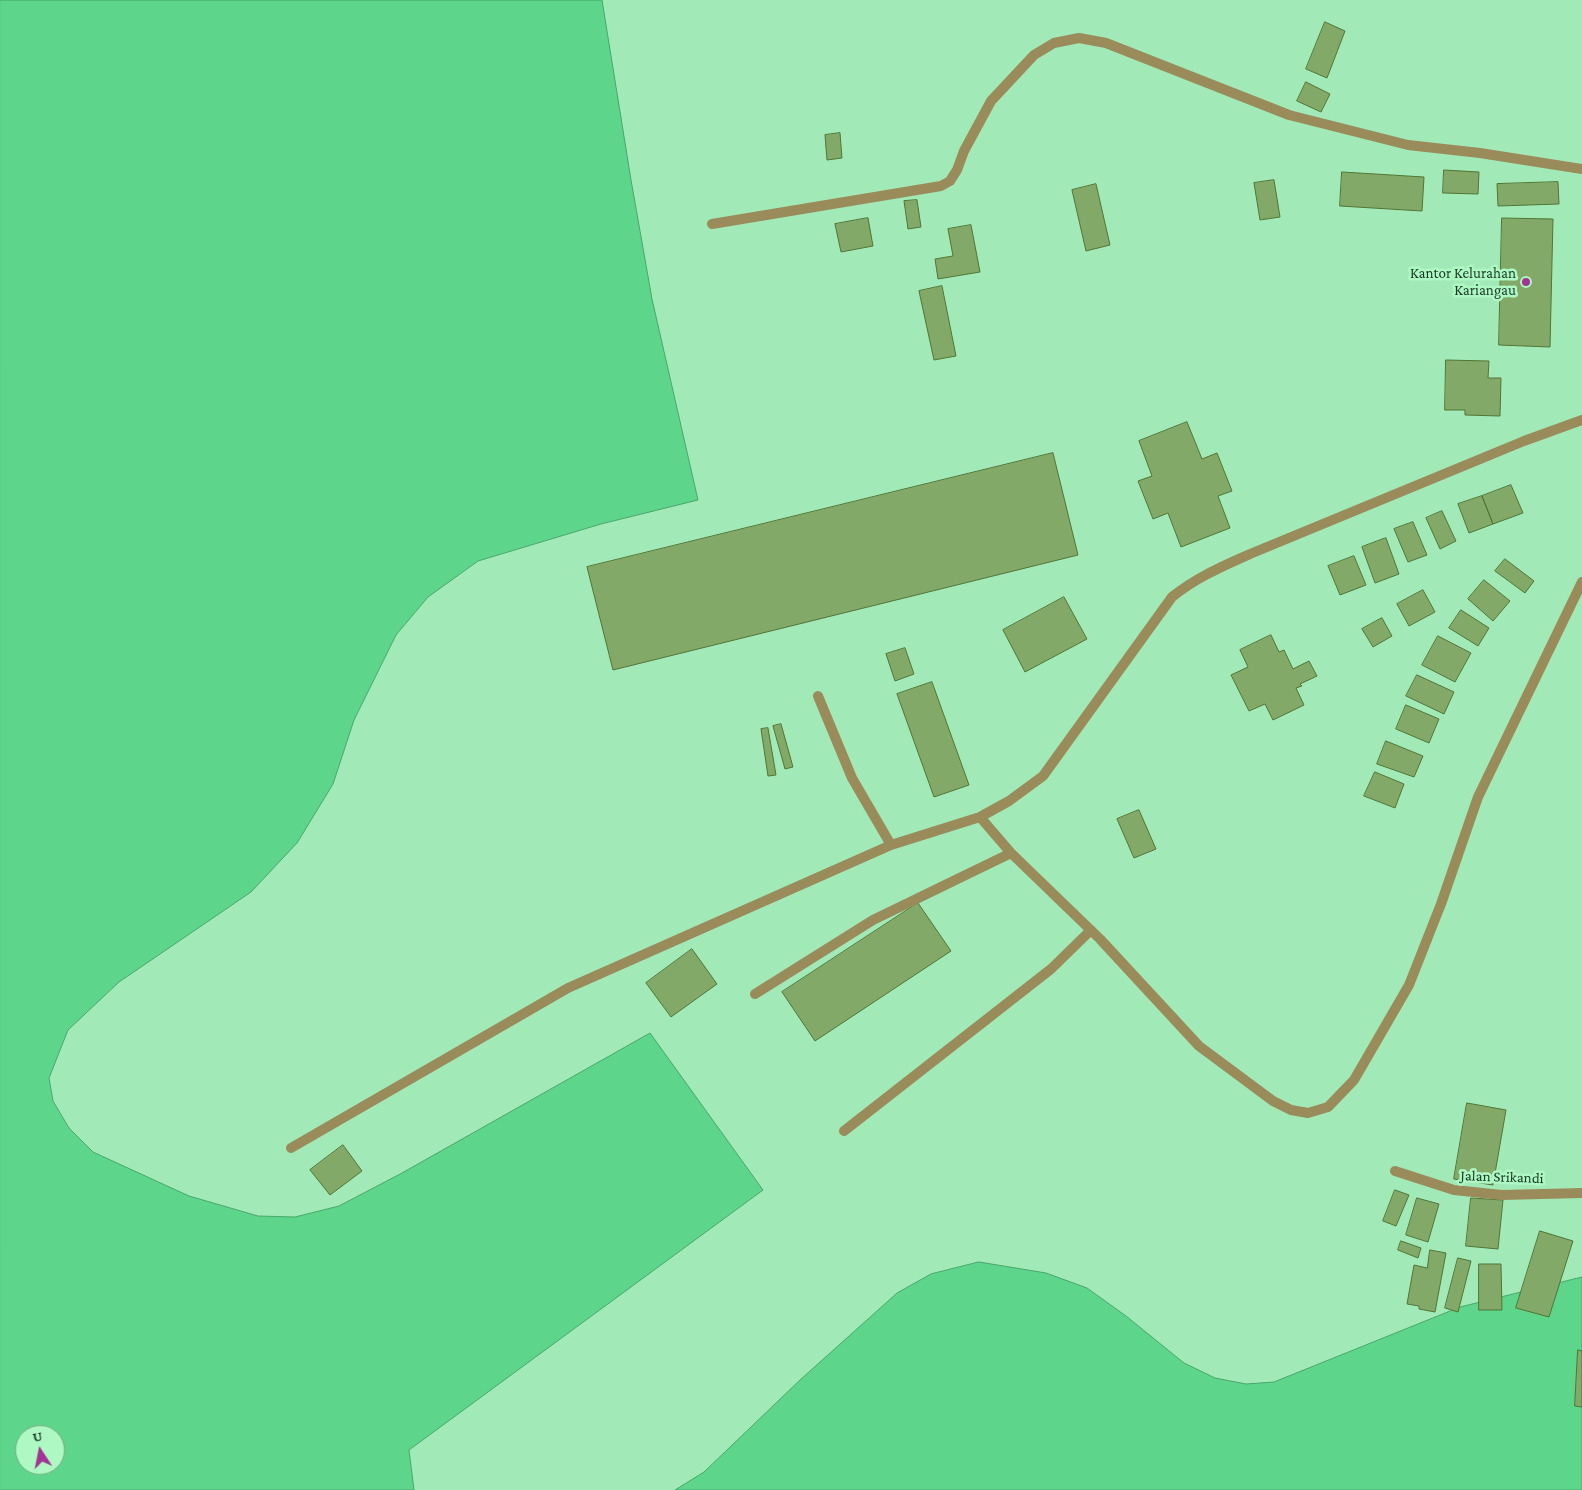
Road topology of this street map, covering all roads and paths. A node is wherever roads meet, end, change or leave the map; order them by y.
1 (1582, 169) edge
2 (712, 224) dead end
3 (1582, 420) edge
4 (1582, 582) edge
5 (818, 696) dead end
6 (980, 817) junction
7 (891, 845) junction
8 (1011, 853) junction
9 (1091, 930) junction
10 (755, 994) dead end
11 (844, 1131) dead end
12 (291, 1148) dead end
13 (1395, 1171) dead end
14 (1582, 1193) edge

1 - 2 street
3 - 6 street
4 - 9 street
5 - 7 street
6 - 7 street
6 - 8 street
7 - 12 street
8 - 9 street
8 - 10 street
9 - 11 street
13 - 14 street, Jalan Srikandi

